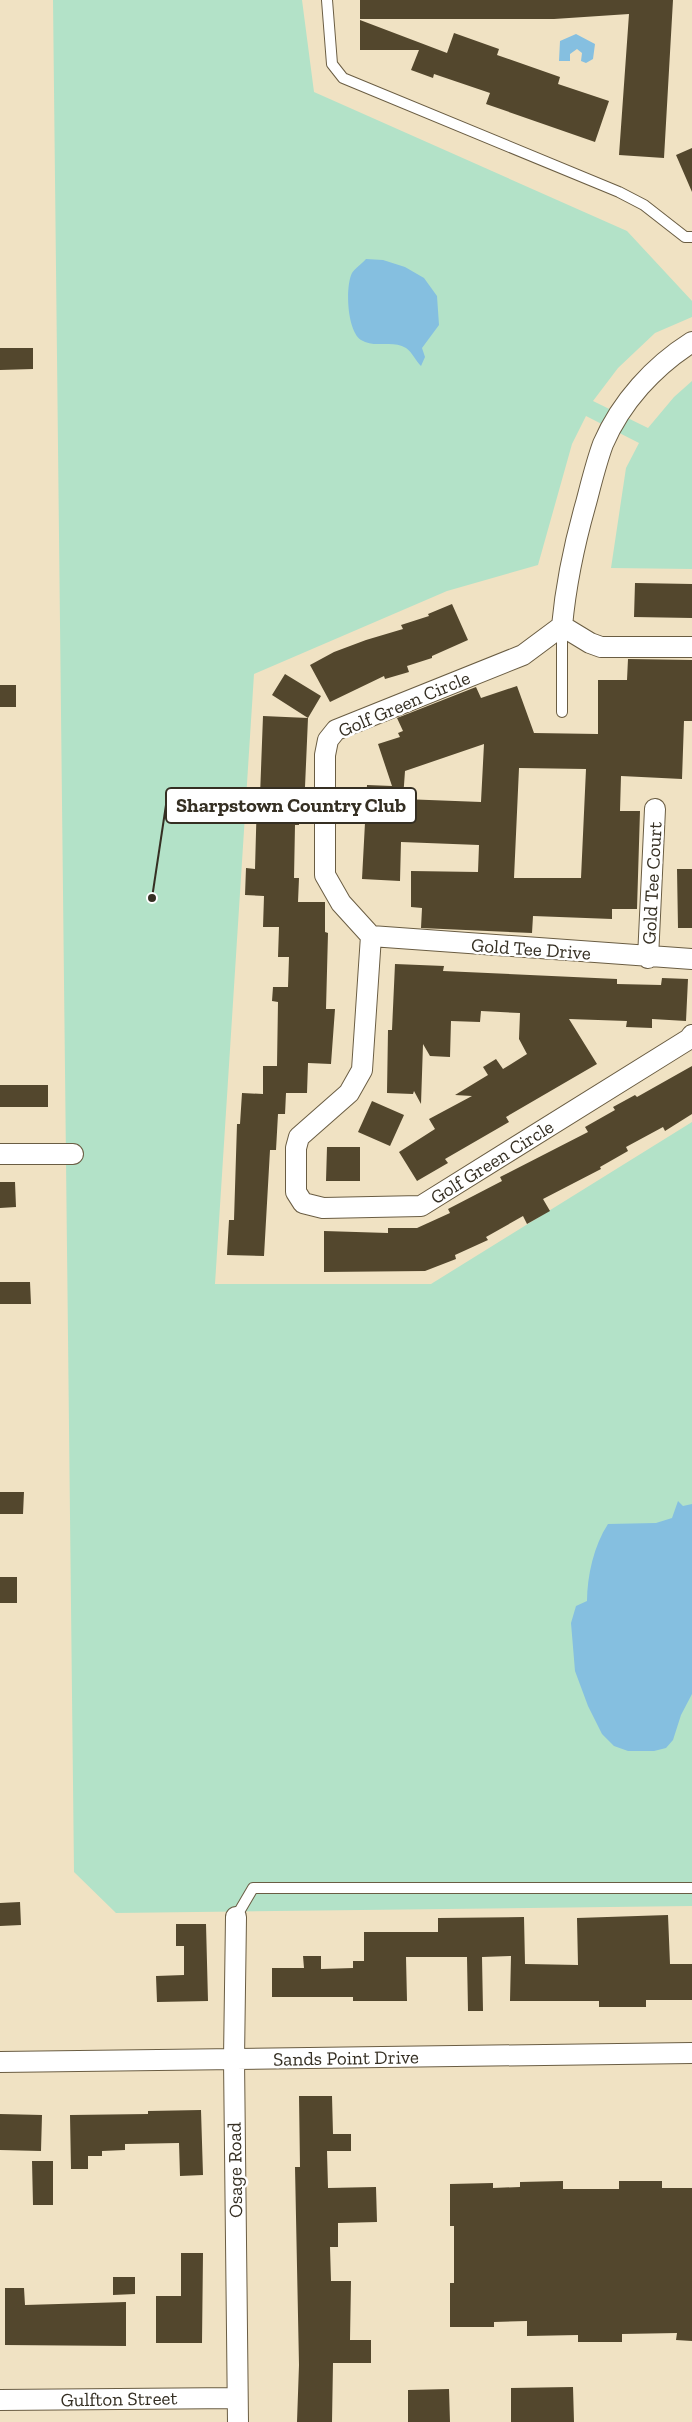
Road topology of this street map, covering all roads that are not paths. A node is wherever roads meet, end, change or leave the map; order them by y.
1 (327, 0) edge
2 (692, 237) edge
3 (692, 342) edge
4 (562, 626) junction
5 (692, 647) edge
6 (562, 712) dead end
7 (655, 809) dead end
8 (371, 936) junction
9 (648, 958) junction
10 (692, 959) edge
11 (692, 1035) edge
12 (0, 1154) edge
13 (73, 1154) dead end
14 (692, 1888) edge
15 (236, 1917) joint
16 (692, 2053) edge
17 (234, 2059) junction
18 (0, 2062) edge
19 (237, 2398) junction
20 (0, 2400) edge
21 (238, 2422) edge

1 - 2 lane
3 - 4 street
4 - 5 street
4 - 6 lane
4 - 8 street, Golf Green Circle
7 - 9 street, Gold Tee Court
8 - 9 street, Gold Tee Drive
8 - 11 street, Golf Green Circle
9 - 10 street, Gold Tee Drive
12 - 13 street
14 - 15 lane
15 - 17 street, Osage Road
16 - 17 street, Sands Point Drive
17 - 18 street, Sands Point Drive
17 - 19 street, Osage Road
19 - 20 street, Gulfton Street
19 - 21 street, Osage Road

